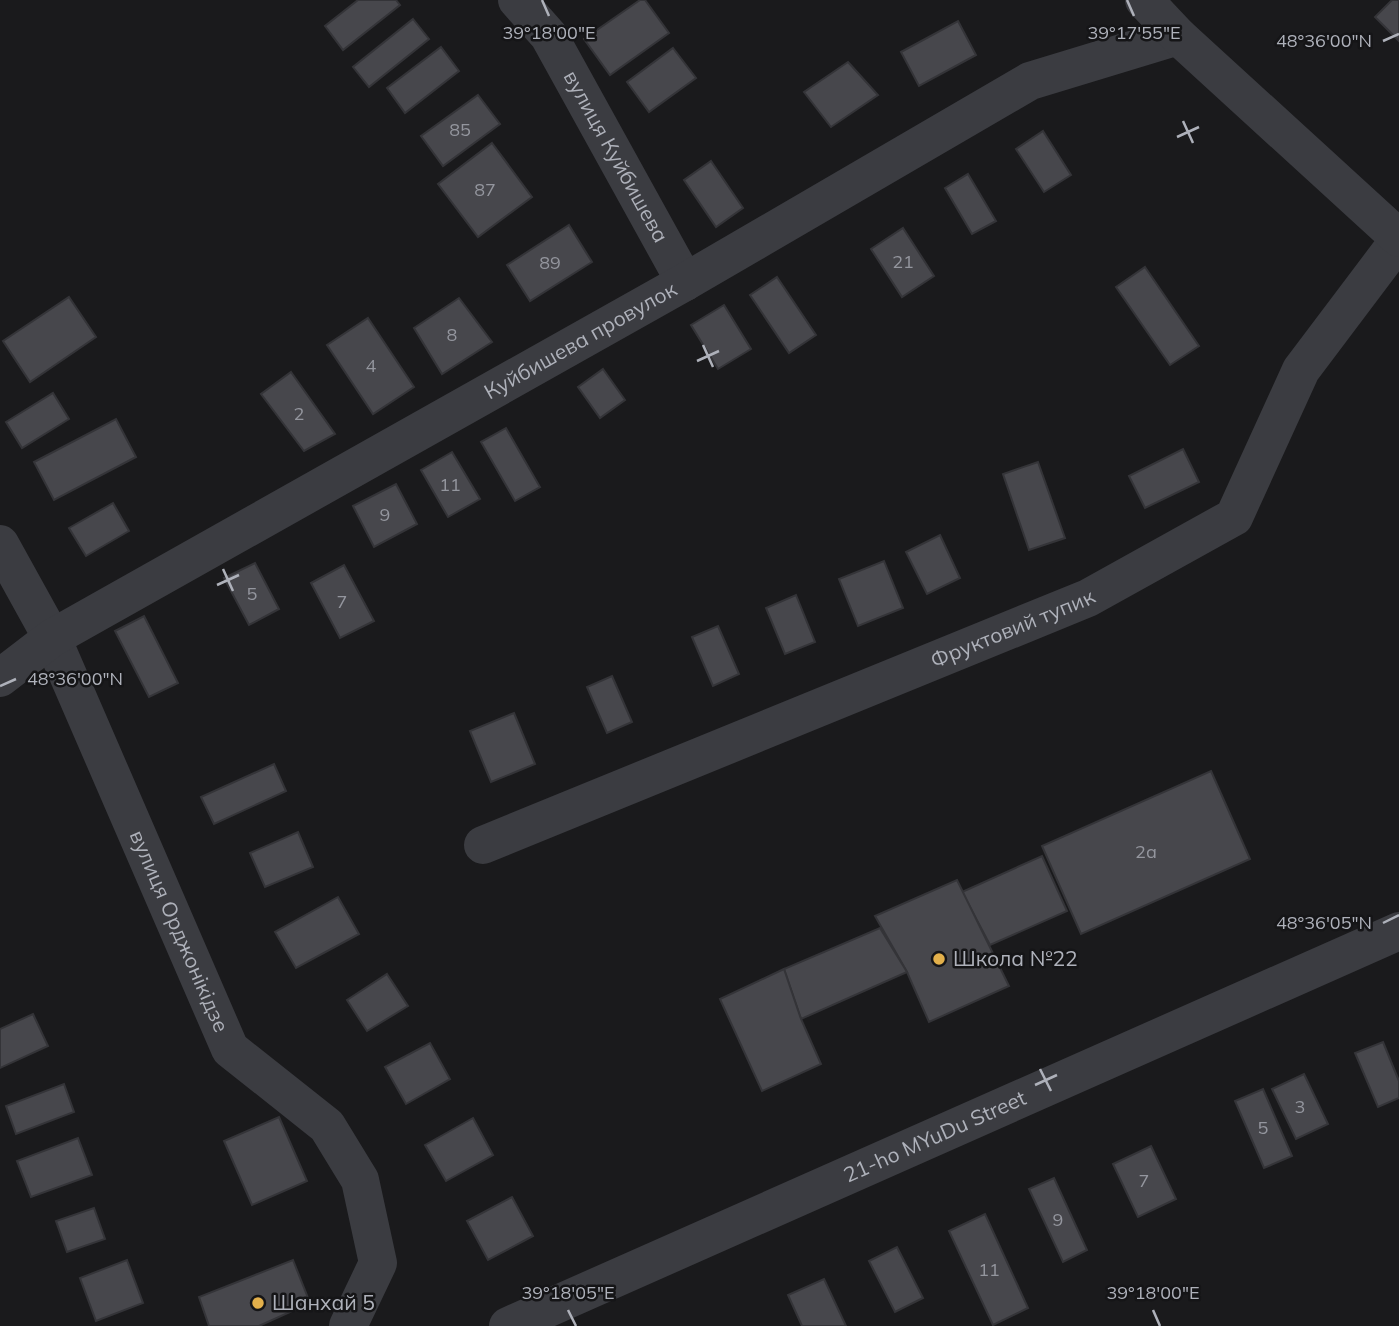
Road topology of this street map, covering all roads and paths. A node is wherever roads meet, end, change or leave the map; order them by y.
1 (517, 0) edge
2 (1144, 0) edge
3 (1178, 36) junction
4 (1399, 239) edge
5 (685, 282) junction
6 (0, 544) edge
7 (52, 638) junction
8 (0, 678) edge
9 (483, 845) dead end
10 (1399, 931) edge
11 (348, 1326) edge
12 (508, 1326) edge

1 - 5 street, вулиця Куйбишева
2 - 3 street
3 - 4 street
3 - 5 street, Куйбишева провулок
4 - 9 street, Фруктовий тупик
5 - 7 street, Куйбишева провулок
6 - 7 street, вулиця Орджонікідзе
7 - 8 street, Куйбишева провулок
7 - 11 street, вулиця Орджонікідзе
10 - 12 street, 21-ho MYuDu Street

